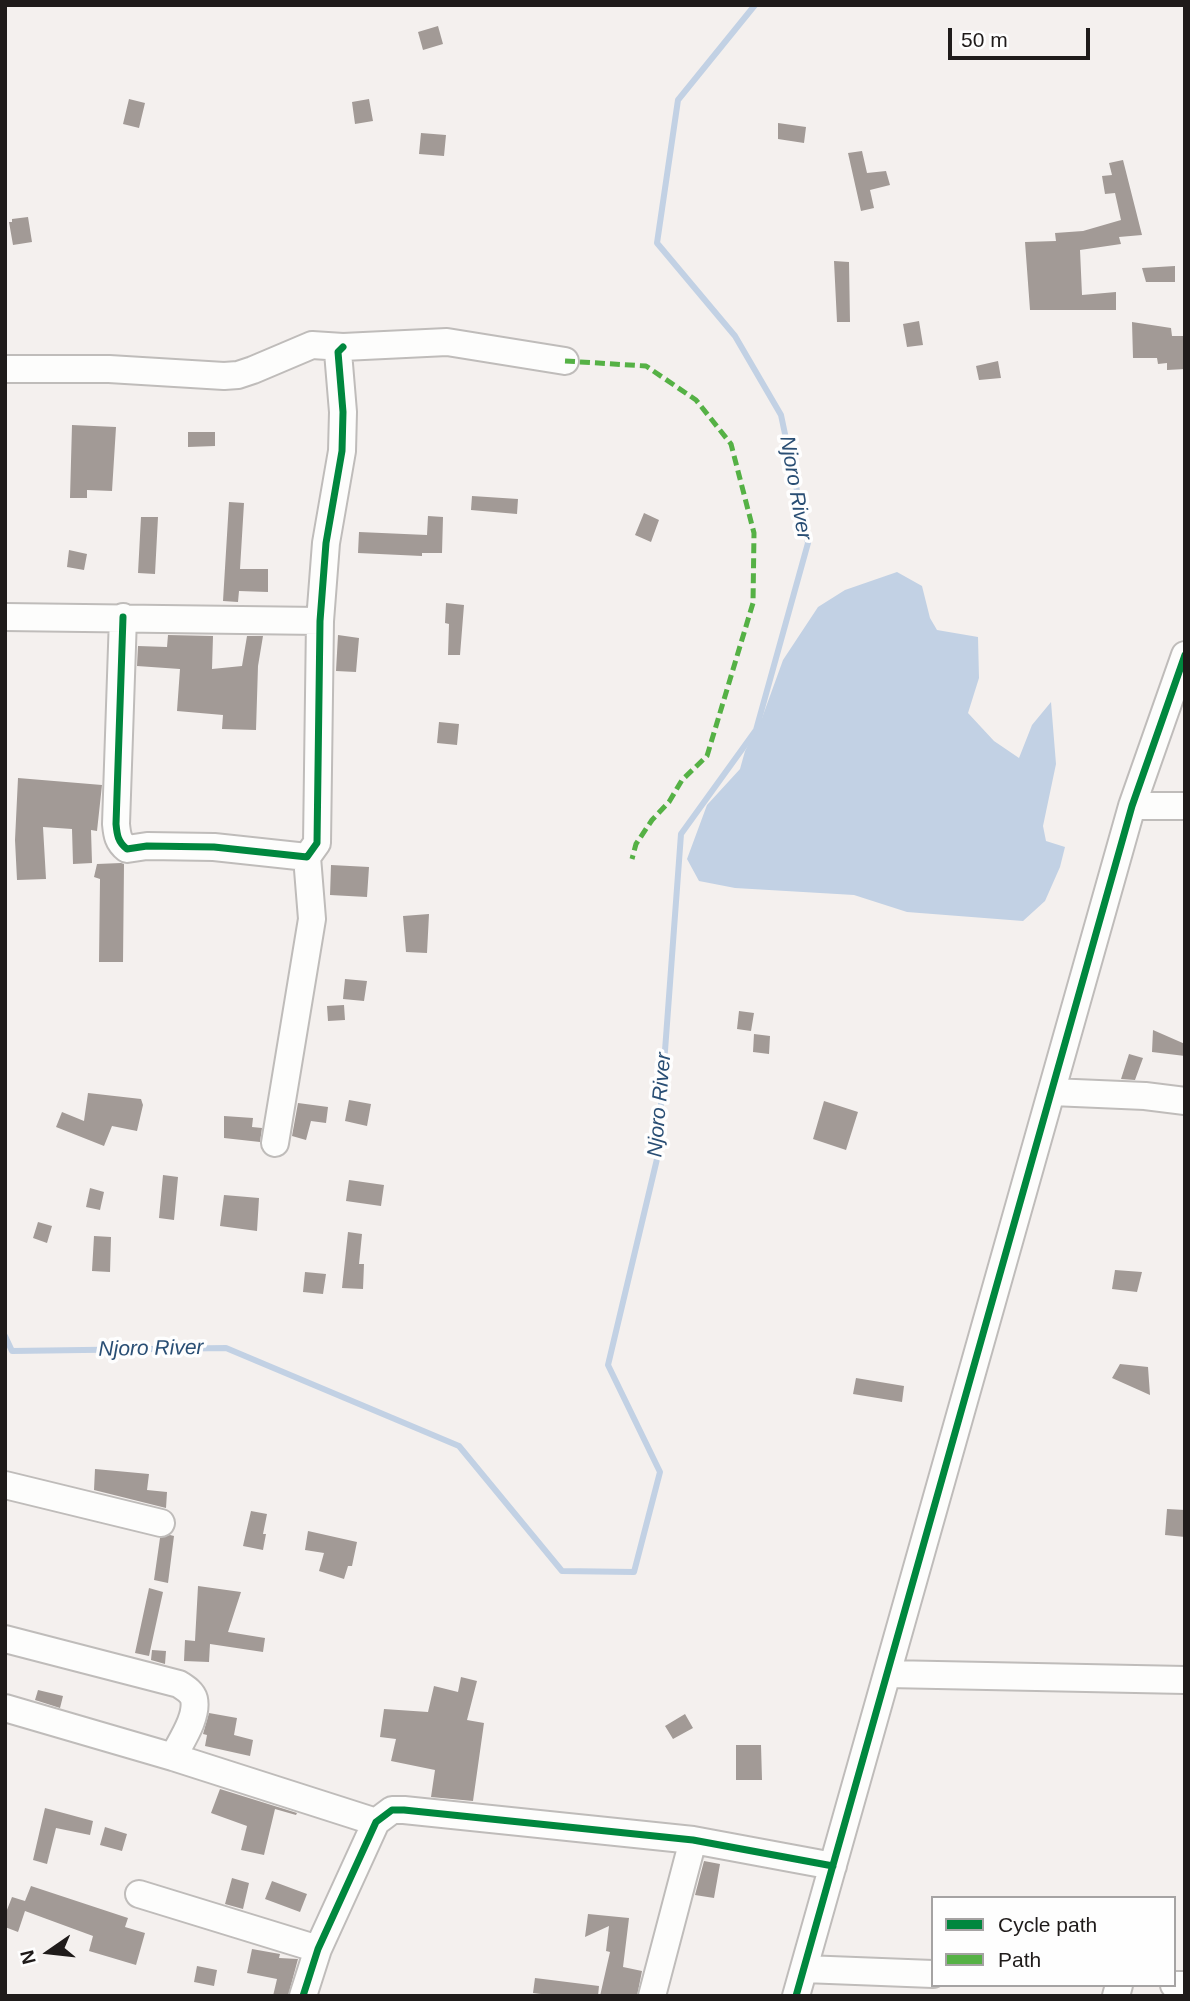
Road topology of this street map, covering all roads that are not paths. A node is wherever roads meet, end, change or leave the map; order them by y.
1 (343, 346) junction
2 (565, 360) dead end
3 (5, 369) edge
4 (5, 617) edge
5 (123, 617) junction
6 (320, 621) junction
7 (1185, 655) edge
8 (1132, 806) junction
9 (1185, 806) edge
10 (307, 857) junction
11 (1052, 1092) junction
12 (1185, 1101) edge
13 (275, 1143) dead end
14 (5, 1485) edge
15 (161, 1524) dead end
16 (5, 1639) edge
17 (888, 1674) junction
18 (1185, 1680) edge
19 (5, 1708) edge
20 (173, 1757) junction
21 (376, 1822) junction
22 (693, 1840) junction
23 (833, 1866) junction
24 (139, 1894) dead end
25 (318, 1949) junction
26 (804, 1969) junction
27 (931, 1974) edge
28 (303, 1996) edge
29 (652, 1996) edge
30 (796, 1996) edge

1 - 2 street
1 - 3 street
1 - 6 street
4 - 5 street
5 - 6 street
5 - 10 street
6 - 10 street
7 - 8 street
8 - 9 street
8 - 11 street
10 - 13 street
11 - 12 street
11 - 17 street
14 - 15 street
16 - 20 street
17 - 18 street
17 - 23 street
19 - 20 street
20 - 21 street
21 - 22 street
21 - 25 street
22 - 23 street
22 - 29 street
23 - 26 street
24 - 25 street
25 - 28 street
26 - 27 street
26 - 30 street

